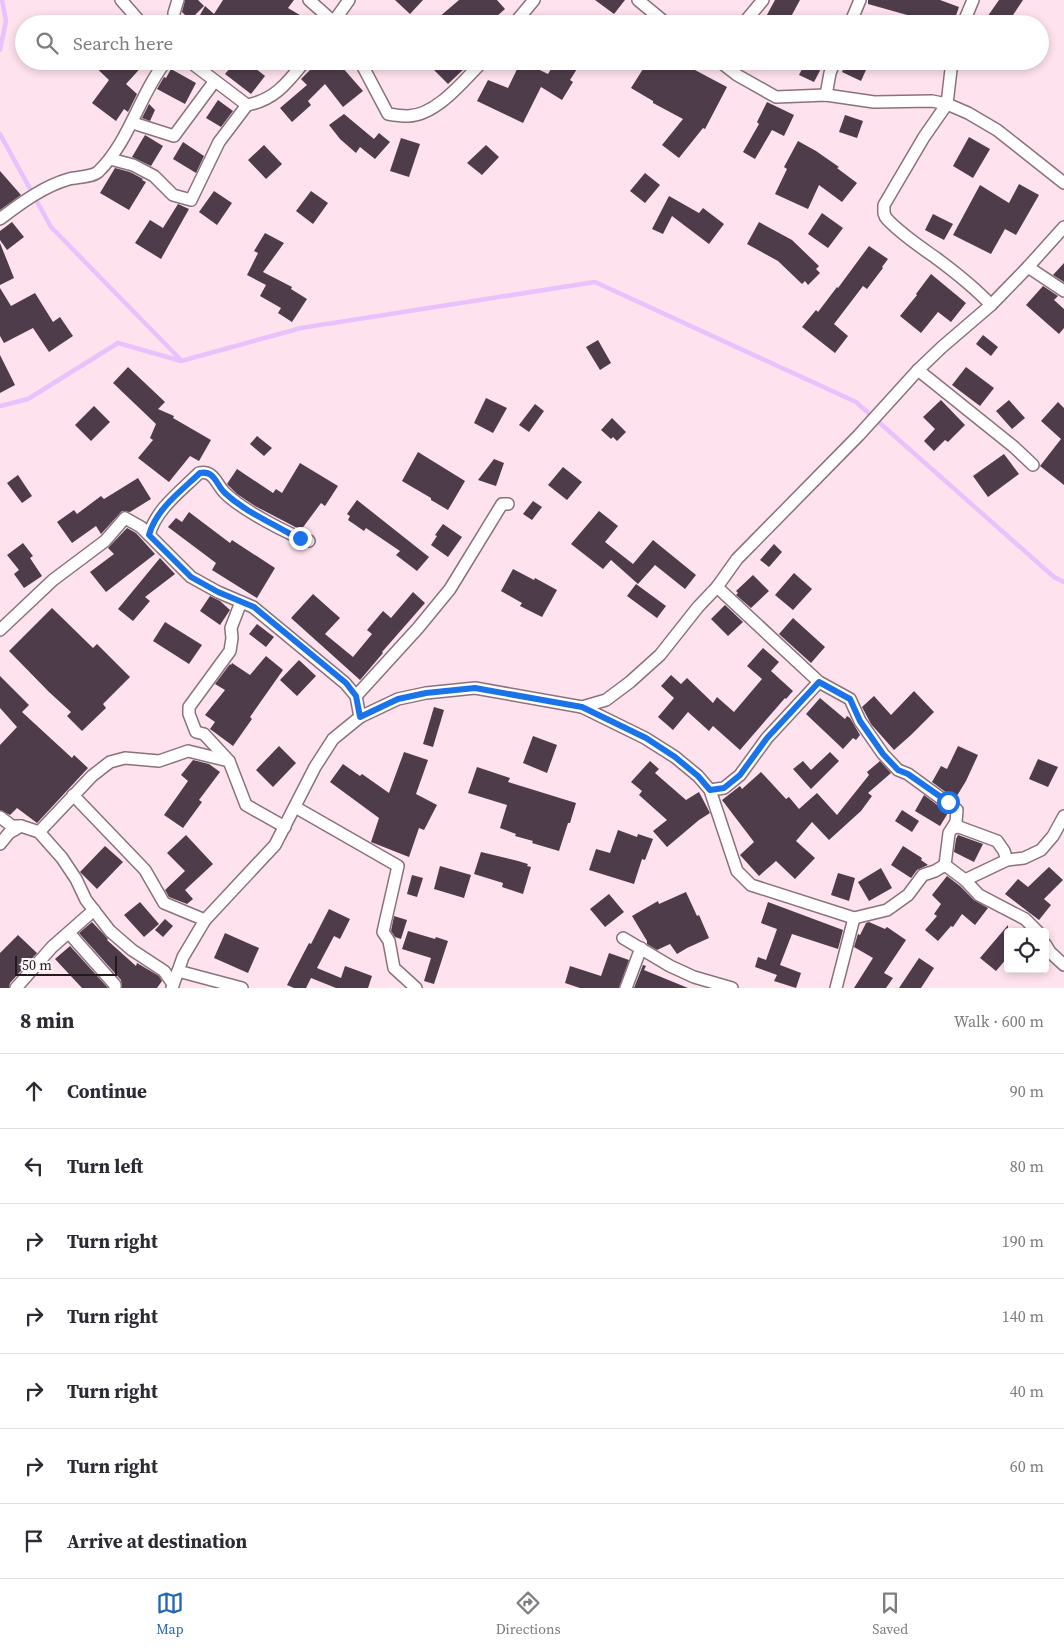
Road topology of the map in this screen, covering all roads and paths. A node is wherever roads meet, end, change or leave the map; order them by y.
1 (121, 0) edge
2 (178, 0) edge
3 (309, 0) edge
4 (349, 0) edge
5 (534, 0) edge
6 (638, 0) edge
7 (763, 0) edge
8 (860, 0) edge
9 (973, 0) edge
10 (134, 15) edge
11 (174, 15) edge
12 (325, 15) edge
13 (339, 15) edge
14 (522, 15) edge
15 (656, 15) edge
16 (750, 15) edge
17 (854, 15) edge
18 (967, 15) edge
19 (159, 70) edge
20 (200, 70) edge
21 (298, 70) edge
22 (365, 70) edge
23 (474, 70) edge
24 (731, 70) edge
25 (831, 70) edge
26 (951, 70) edge
27 (214, 82) junction
28 (826, 95) junction
29 (948, 104) junction
30 (247, 105) junction
31 (133, 123) junction
32 (110, 159) junction
33 (1064, 183) edge
34 (0, 219) edge
35 (1064, 227) edge
36 (1028, 268) junction
37 (1064, 291) edge
38 (991, 306) junction
39 (918, 370) junction
40 (1033, 465) dead end
41 (508, 504) dead end
42 (149, 535) junction
43 (309, 541) dead end
44 (717, 587) junction
45 (241, 602) junction
46 (0, 630) edge
47 (819, 682) junction
48 (356, 696) junction
49 (582, 707) junction
50 (360, 717) junction
51 (229, 761) junction
52 (710, 790) junction
53 (73, 795) junction
54 (295, 807) junction
55 (1064, 816) edge
56 (0, 817) edge
57 (21, 826) junction
58 (285, 827) junction
59 (953, 828) junction
60 (39, 832) junction
61 (0, 844) edge
62 (1007, 860) junction
63 (944, 865) junction
64 (965, 880) junction
65 (94, 910) junction
66 (854, 918) junction
67 (205, 920) junction
68 (1034, 928) edge
69 (69, 933) junction
70 (623, 938) dead end
71 (641, 948) junction
72 (1049, 950) edge
73 (1064, 965) edge
74 (178, 971) junction
75 (172, 986) edge
76 (719, 986) edge
77 (16, 988) edge
78 (115, 988) edge
79 (242, 988) edge
80 (416, 988) edge
81 (626, 988) edge
82 (732, 988) edge
83 (836, 988) edge

1 - 10 street
2 - 11 street
3 - 12 street
4 - 13 street
5 - 14 street
6 - 15 street
7 - 16 street
8 - 17 street
9 - 18 street
19 - 31 street
20 - 27 street
21 - 30 street
22 - 23 street
24 - 28 street
25 - 28 street
26 - 29 street
27 - 30 street
27 - 31 street
28 - 29 street
29 - 33 street
29 - 38 street
30 - 32 street
31 - 32 street
32 - 34 street
35 - 36 street
36 - 37 street
36 - 38 street
38 - 39 street
39 - 40 street
39 - 44 street
41 - 48 street
42 - 43 street
42 - 45 street
42 - 46 street
44 - 47 street
44 - 49 street
45 - 48 street
45 - 51 street
47 - 52 street
47 - 59 street
48 - 50 street
49 - 50 street
49 - 52 street
50 - 54 street
51 - 53 street
51 - 58 street
52 - 66 street
53 - 60 street
53 - 67 street
54 - 58 street
54 - 80 street
55 - 62 street
56 - 57 street
57 - 60 street
57 - 61 street
58 - 67 street
59 - 62 street
59 - 63 street
60 - 65 street
62 - 64 street
63 - 64 street
63 - 66 street
64 - 68 street
65 - 69 street
65 - 75 street
66 - 83 street
67 - 74 street
69 - 77 street
69 - 78 street
70 - 71 street
71 - 76 street
71 - 81 street
72 - 73 street
74 - 75 street
74 - 79 street
76 - 82 street

